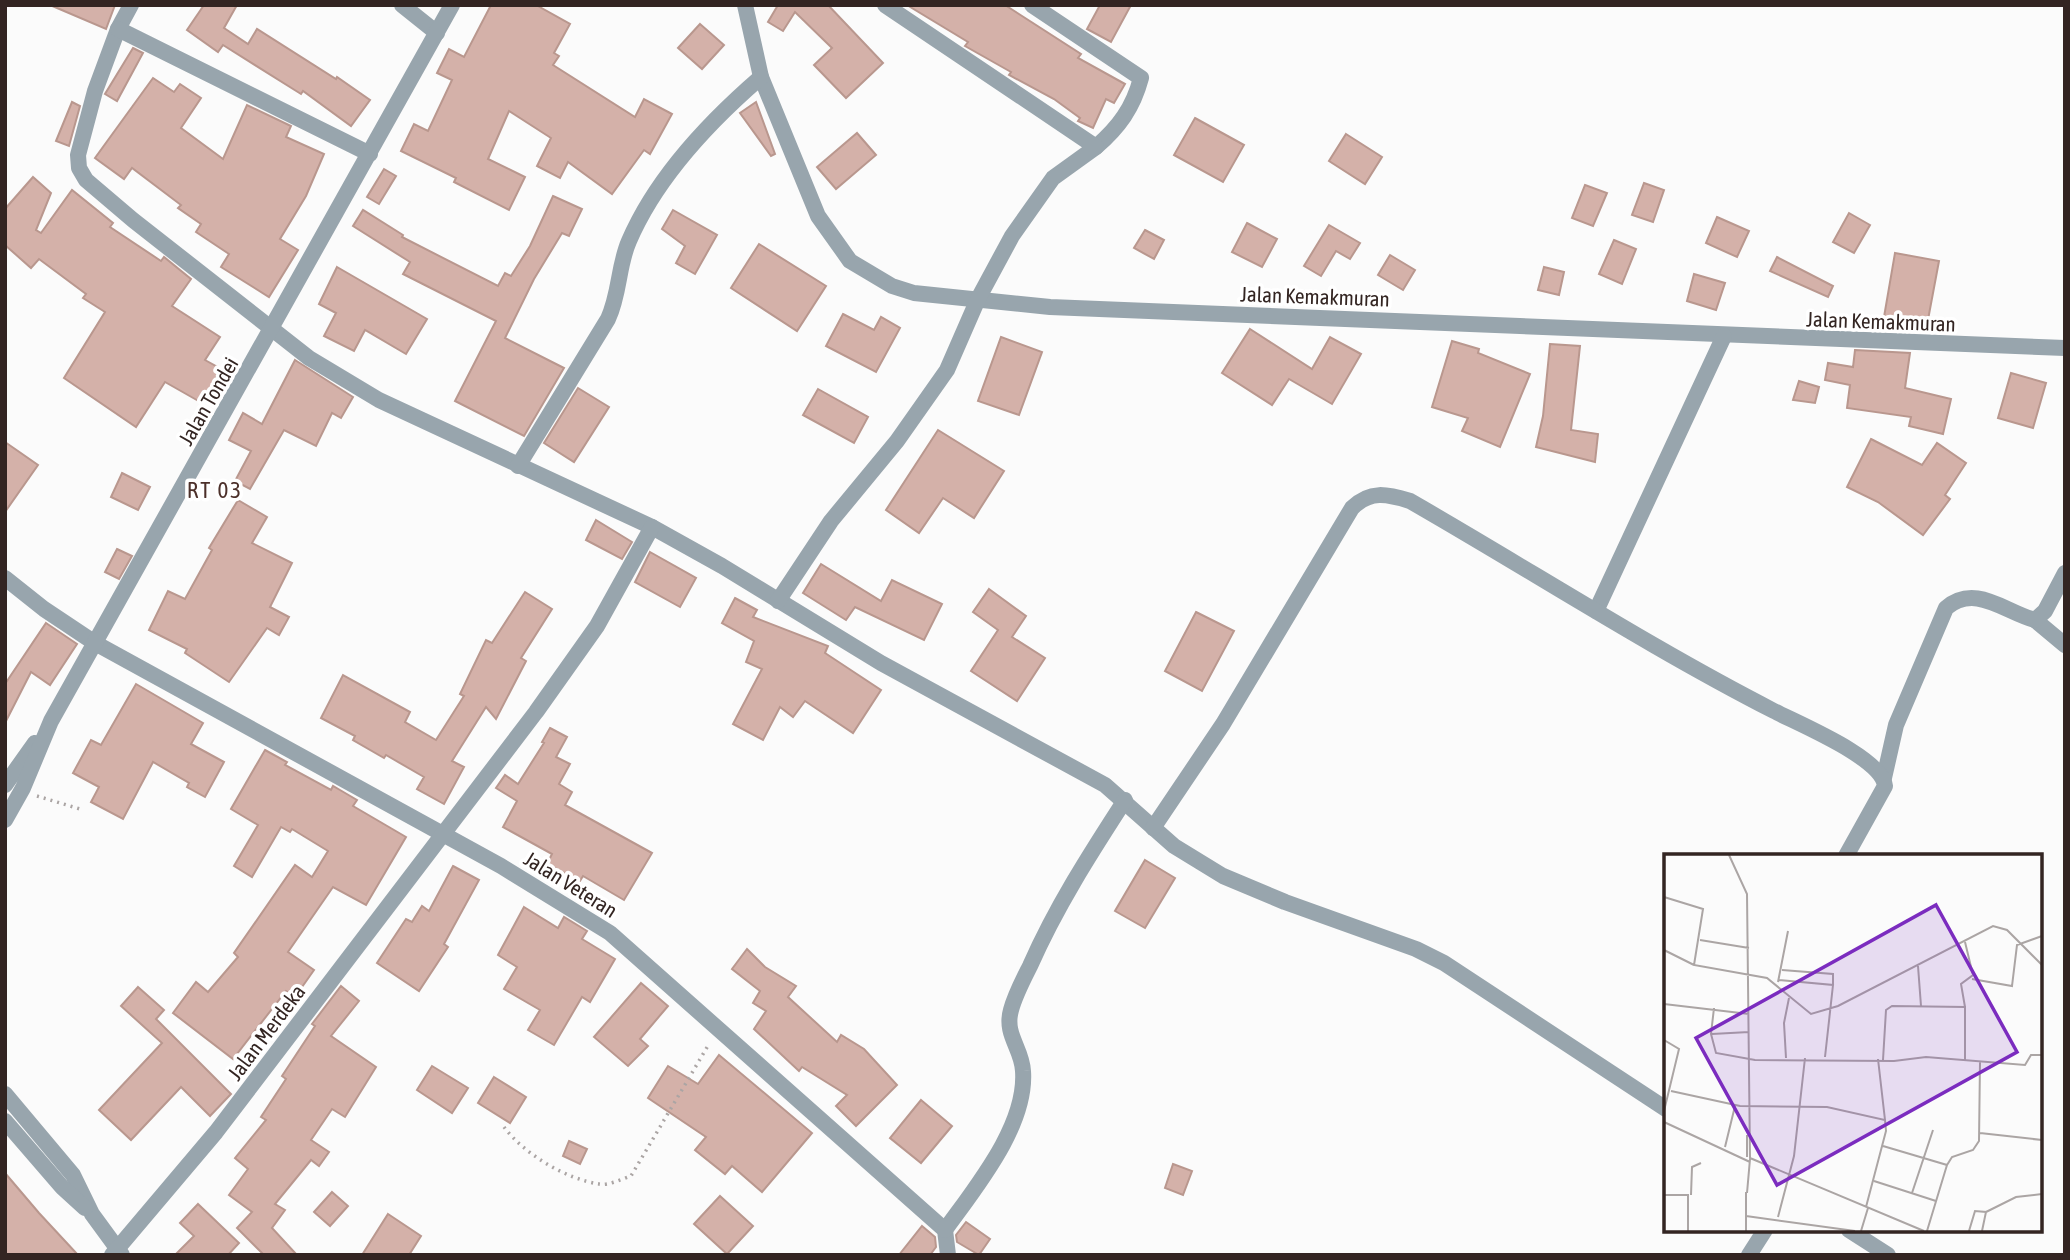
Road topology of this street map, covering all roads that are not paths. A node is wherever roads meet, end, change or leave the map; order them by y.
1 (131, 5) edge
2 (402, 5) edge
3 (452, 5) edge
4 (745, 5) edge
5 (885, 5) edge
6 (1032, 5) edge
7 (118, 29) junction
8 (437, 33) junction
9 (761, 77) junction
10 (1096, 147) junction
11 (370, 154) junction
12 (978, 299) junction
13 (273, 329) junction
14 (1724, 336) junction
15 (2065, 348) edge
16 (518, 466) junction
17 (652, 527) junction
18 (2065, 573) edge
19 (9, 588) edge
20 (778, 601) junction
21 (1596, 611) junction
22 (2035, 620) junction
23 (95, 643) junction
24 (2065, 645) edge
25 (51, 721) junction
26 (1884, 778) junction
27 (5, 785) edge
28 (1125, 800) junction
29 (5, 820) edge
30 (1153, 828) junction
31 (442, 835) junction
32 (1847, 854) edge
33 (5, 1094) edge
34 (1664, 1108) edge
35 (5, 1121) edge
36 (92, 1214) junction
37 (945, 1230) junction
38 (1764, 1232) edge
39 (1852, 1232) edge
40 (117, 1253) edge
41 (948, 1255) edge
42 (1749, 1255) edge
43 (1888, 1255) edge

1 - 7 street
2 - 8 street
3 - 8 street, Jalan Tondei
4 - 9 street, Jalan Kemakmuran
5 - 10 street
6 - 10 street
7 - 11 street
7 - 13 street
8 - 11 street, Jalan Tondei
9 - 12 street, Jalan Kemakmuran
9 - 16 street
10 - 12 street
11 - 13 street, Jalan Tondei
12 - 14 street, Jalan Kemakmuran
12 - 20 street
13 - 16 street
13 - 23 street, Jalan Tondei
14 - 15 street, Jalan Kemakmuran
14 - 21 street
16 - 17 street
17 - 20 street
17 - 31 street, Jalan Merdeka
18 - 22 street
19 - 23 street, Jalan Veteran
20 - 28 street
21 - 26 street
21 - 30 street
22 - 24 street
22 - 26 street
23 - 25 street, Jalan Tondei
23 - 31 street, Jalan Veteran
25 - 27 street
25 - 29 street, Jalan Tondei
26 - 32 street
28 - 30 street
28 - 37 street
30 - 34 street
31 - 37 street, Jalan Veteran
31 - 40 street, Jalan Merdeka
33 - 36 street
35 - 36 street
36 - 40 street
37 - 41 street
38 - 42 street
39 - 43 street

